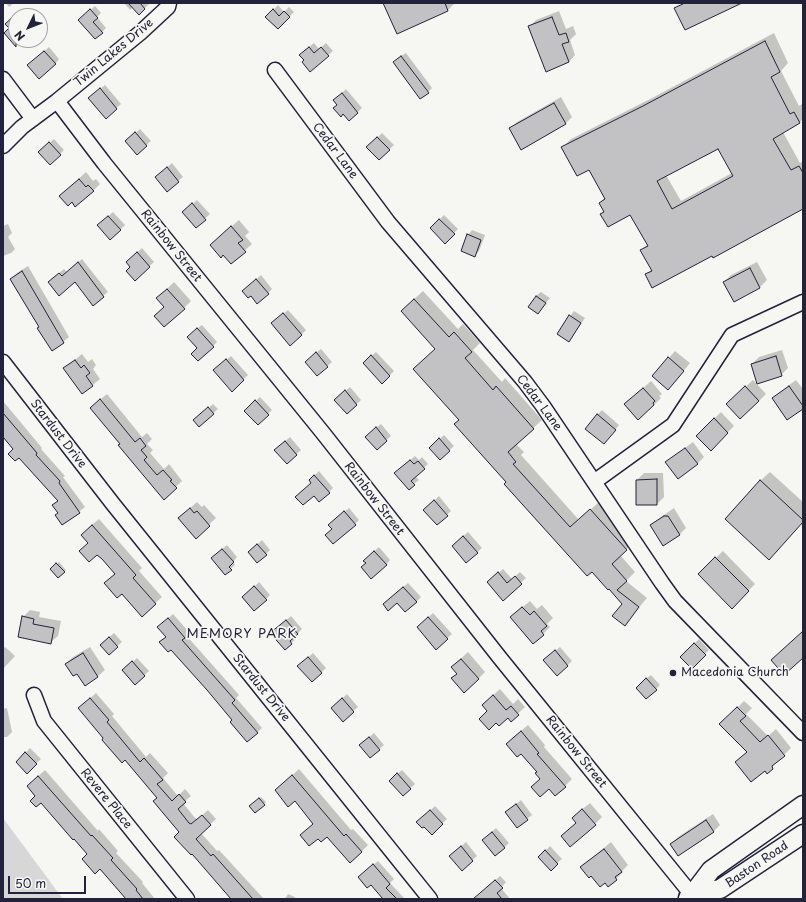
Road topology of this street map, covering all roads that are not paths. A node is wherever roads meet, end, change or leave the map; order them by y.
1 (169, 3) edge
2 (274, 70) dead end
3 (3, 79) edge
4 (57, 101) junction
5 (33, 119) junction
6 (3, 146) edge
7 (803, 302) edge
8 (3, 362) edge
9 (594, 482) junction
10 (34, 695) dead end
11 (803, 733) edge
12 (803, 805) edge
13 (803, 834) edge
14 (689, 897) edge
15 (187, 899) edge
16 (430, 899) edge

1 - 4 street, Twin Lakes Drive
2 - 9 street, Cedar Lane
3 - 5 street
4 - 5 street
4 - 14 street, Rainbow Street
5 - 6 street
7 - 9 street
8 - 16 street, Stardust Drive
9 - 11 street, Cedar Lane
10 - 15 street, Revere Place
12 - 14 main road
13 - 14 main road, Baston Road

